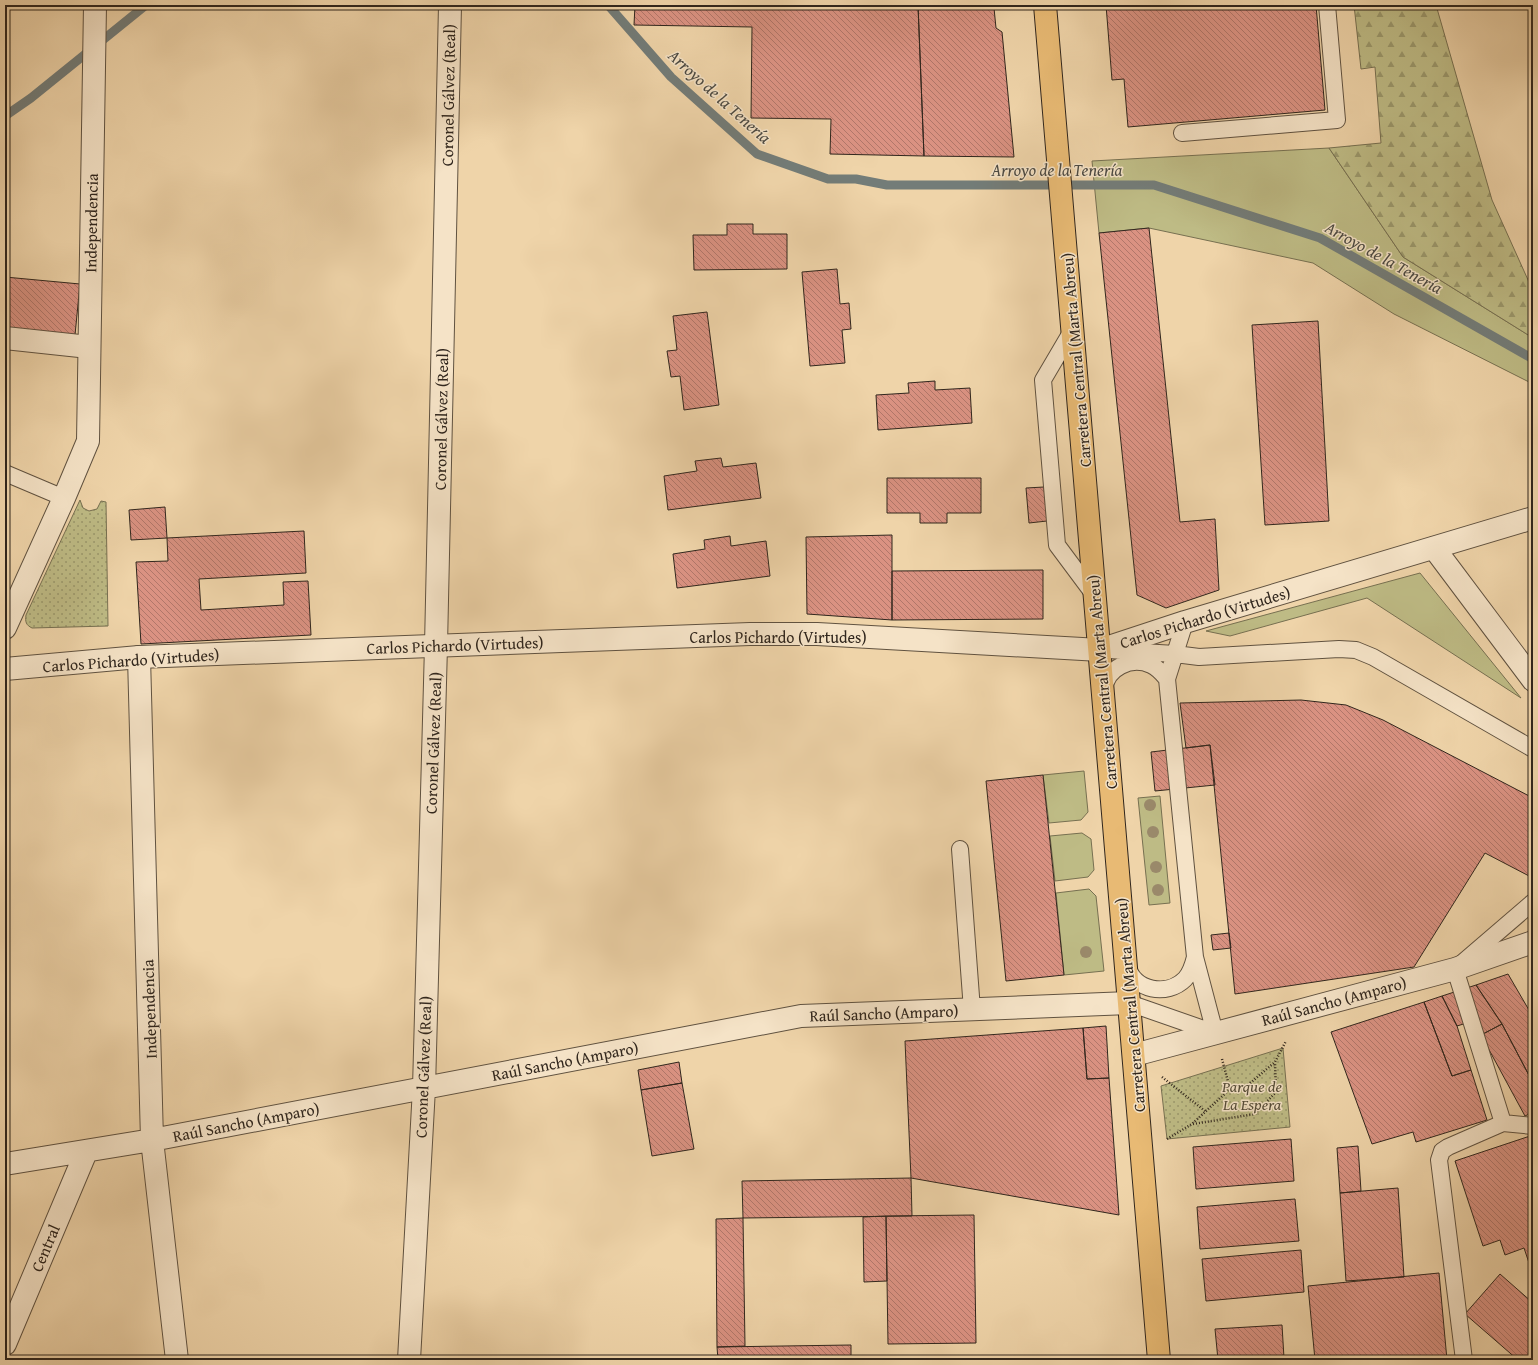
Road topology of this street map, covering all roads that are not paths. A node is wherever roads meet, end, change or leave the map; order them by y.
1 (450, 5) edge
2 (1046, 5) edge
3 (1327, 5) edge
4 (95, 8) edge
5 (1182, 133) dead end
6 (1073, 329) junction
7 (5, 338) edge
8 (89, 347) junction
9 (5, 473) edge
10 (64, 498) junction
11 (1533, 518) edge
12 (1434, 548) junction
13 (1095, 597) junction
14 (1185, 622) junction
15 (5, 628) edge
16 (436, 646) junction
17 (1100, 650) junction
18 (1175, 654) junction
19 (139, 657) junction
20 (5, 669) edge
21 (1167, 679) junction
22 (1533, 680) edge
23 (1103, 694) junction
24 (1533, 749) edge
25 (960, 849) dead end
26 (1533, 902) edge
27 (1533, 942) edge
28 (1195, 957) junction
29 (1126, 960) junction
30 (1455, 969) junction
31 (1129, 1004) junction
32 (972, 1010) junction
33 (1215, 1033) junction
34 (1134, 1055) junction
35 (424, 1088) junction
36 (1503, 1123) junction
37 (1533, 1126) edge
38 (152, 1140) junction
39 (86, 1152) junction
40 (5, 1164) edge
41 (5, 1344) edge
42 (177, 1360) edge
43 (409, 1360) edge
44 (1159, 1360) edge
45 (1464, 1360) edge

1 - 16 street, Coronel Gálvez (Real)
2 - 6 main road, Carretera Central (Marta Abreu)
3 - 5 lane
4 - 8 street, Independencia
6 - 13 main road, Carretera Central (Marta Abreu)
6 - 13 lane
7 - 8 street
8 - 10 street, Independencia
9 - 10 lane
10 - 15 street
11 - 12 street, Carlos Pichardo (Virtudes)
12 - 14 street, Carlos Pichardo (Virtudes)
12 - 22 street
13 - 17 main road, Carretera Central (Marta Abreu)
14 - 17 street, Carlos Pichardo (Virtudes)
14 - 18 lane
16 - 17 street, Carlos Pichardo (Virtudes)
16 - 19 street, Carlos Pichardo (Virtudes)
16 - 35 street, Coronel Gálvez (Real)
17 - 18 lane
17 - 23 main road, Carretera Central (Marta Abreu)
18 - 21 lane
18 - 24 lane
19 - 20 street, Carlos Pichardo (Virtudes)
19 - 38 street, Independencia
21 - 23 lane
21 - 28 lane
23 - 29 main road, Carretera Central (Marta Abreu)
25 - 32 lane
26 - 30 lane
27 - 30 street, Raúl Sancho (Amparo)
28 - 29 lane
28 - 33 lane
29 - 31 main road, Carretera Central (Marta Abreu)
30 - 33 street, Raúl Sancho (Amparo)
30 - 36 lane
31 - 32 street, Raúl Sancho (Amparo)
31 - 33 lane
31 - 34 main road, Carretera Central (Marta Abreu)
32 - 35 street, Raúl Sancho (Amparo)
33 - 34 street, Raúl Sancho (Amparo)
34 - 44 main road, Carretera Central (Marta Abreu)
35 - 38 street, Raúl Sancho (Amparo)
35 - 43 street, Coronel Gálvez (Real)
36 - 37 lane
36 - 45 lane
38 - 39 street, Raúl Sancho (Amparo)
38 - 42 street, Independencia
39 - 40 street, Raúl Sancho (Amparo)
39 - 41 street, Central

